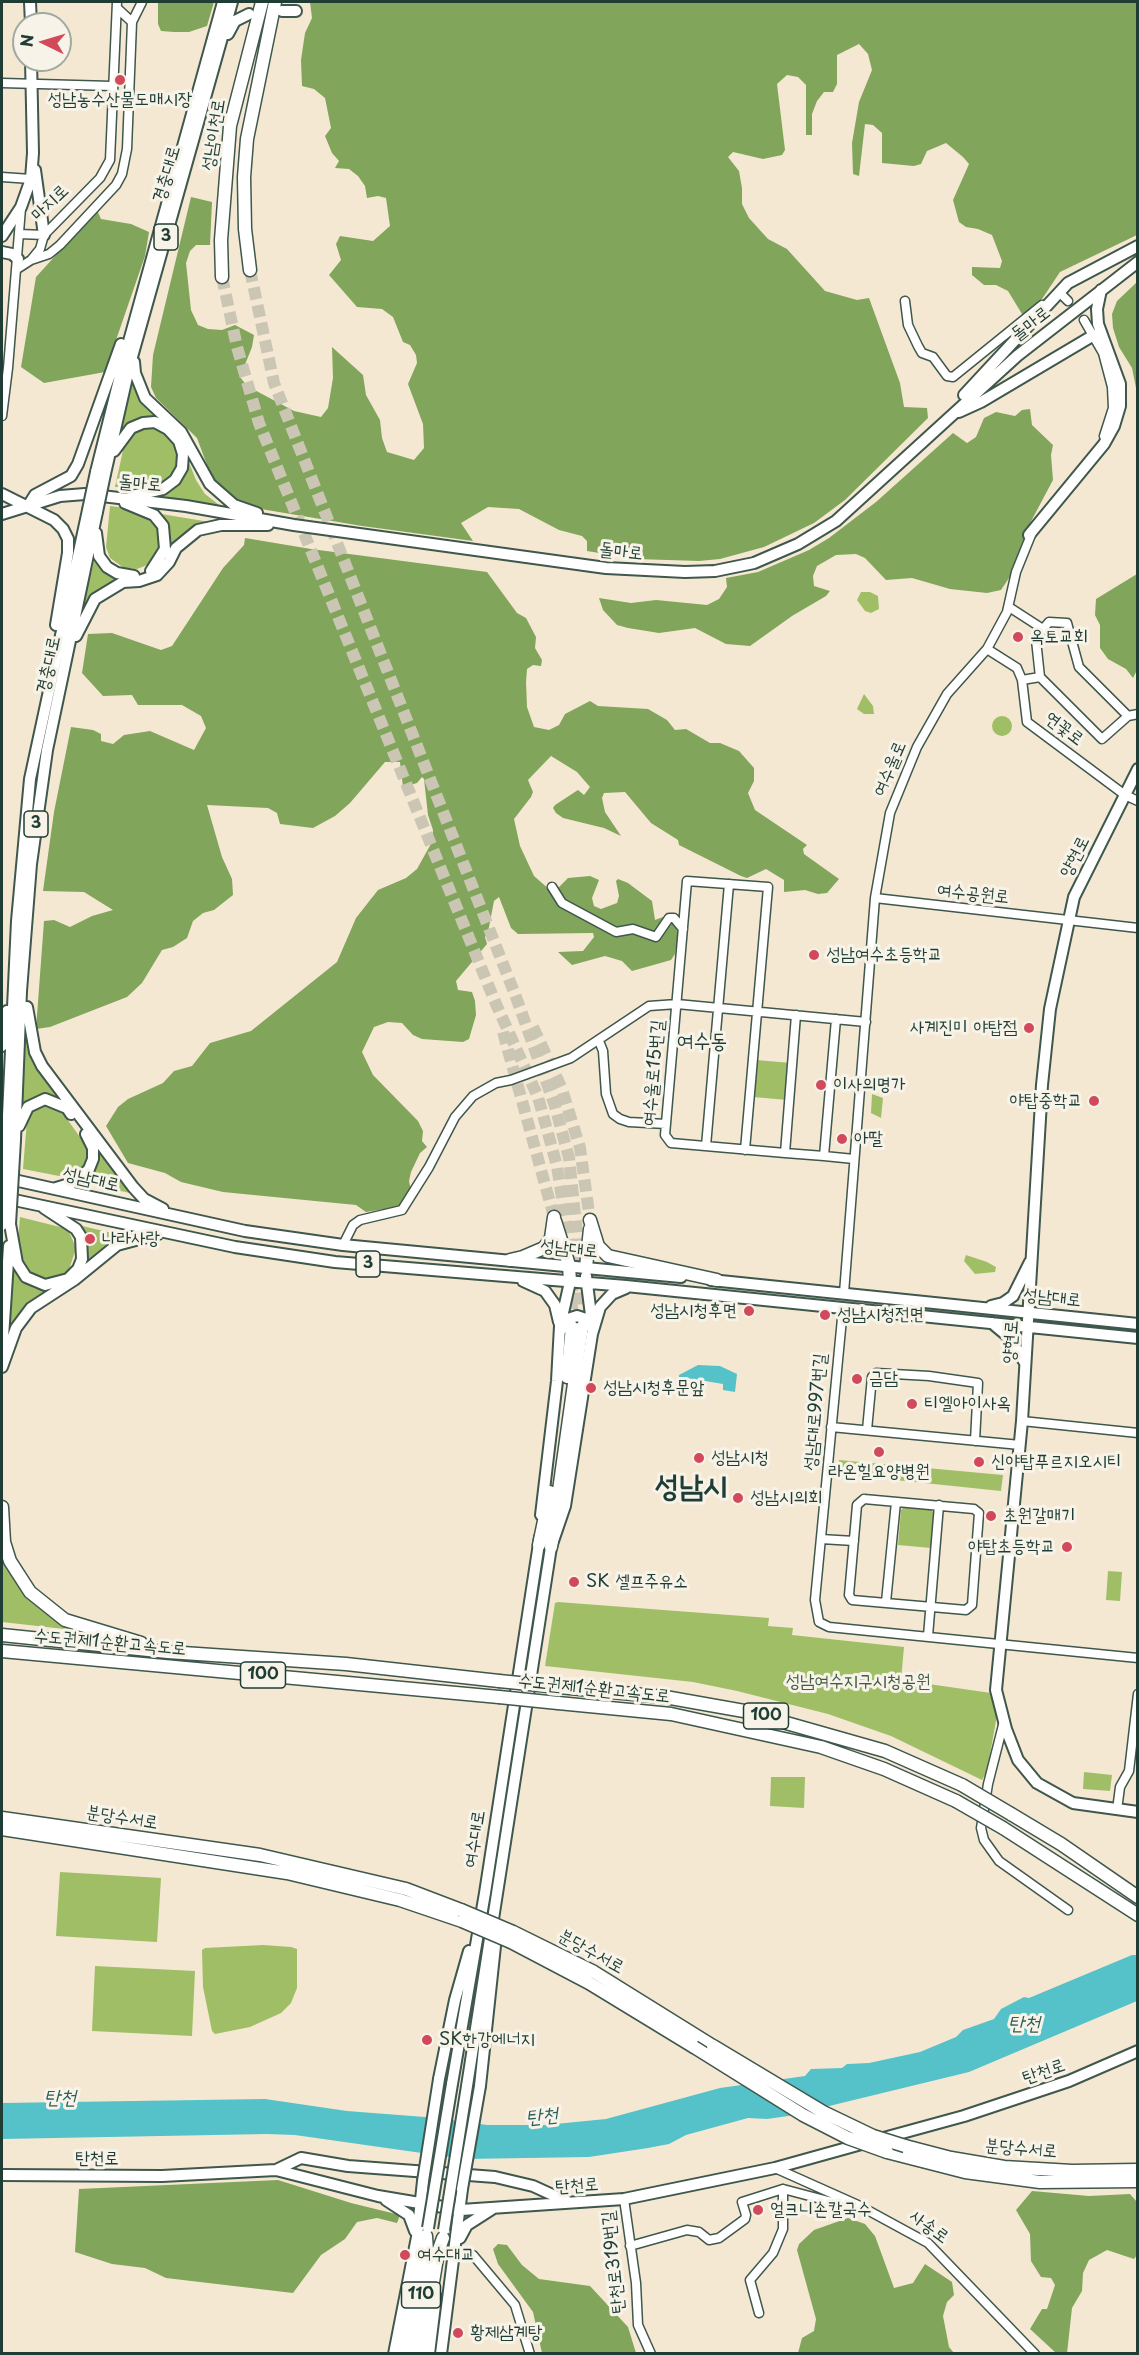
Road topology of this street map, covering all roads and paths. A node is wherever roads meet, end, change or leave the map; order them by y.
1 (142, 2) edge
2 (223, 2) edge
3 (232, 2) edge
4 (239, 2) edge
5 (262, 2) edge
6 (117, 5) edge
7 (279, 6) edge
8 (296, 11) dead end
9 (132, 22) junction
10 (217, 58) junction
11 (32, 72) edge
12 (2, 82) edge
13 (32, 84) junction
14 (112, 86) junction
15 (111, 130) junction
16 (128, 130) junction
17 (33, 153) junction
18 (2, 177) edge
19 (31, 179) junction
20 (171, 186) junction
21 (21, 207) junction
22 (20, 234) junction
23 (44, 235) junction
24 (2, 236) edge
25 (1137, 246) edge
26 (56, 248) junction
27 (2, 252) edge
28 (31, 260) junction
29 (1137, 262) edge
30 (17, 264) junction
31 (250, 270) tunnel mouth
32 (222, 277) tunnel mouth
33 (1101, 290) junction
34 (1064, 297) junction
35 (905, 301) dead end
36 (1084, 320) dead end
37 (1094, 335) junction
38 (137, 340) junction
39 (5, 368) edge
40 (2, 416) edge
41 (948, 417) junction
42 (100, 473) junction
43 (2, 494) edge
44 (111, 498) junction
45 (28, 506) junction
46 (92, 511) junction
47 (2, 514) edge
48 (294, 525) junction
49 (1029, 535) junction
50 (1009, 607) junction
51 (1043, 629) junction
52 (987, 649) junction
53 (68, 656) junction
54 (53, 670) junction
55 (1040, 677) junction
56 (1022, 680) junction
57 (1137, 714) edge
58 (1128, 716) junction
59 (1137, 769) edge
60 (1125, 795) junction
61 (1137, 801) edge
62 (31, 864) junction
63 (729, 884) junction
64 (552, 887) dead end
65 (875, 898) junction
66 (17, 921) junction
67 (1068, 922) junction
68 (1137, 928) edge
69 (683, 929) junction
70 (677, 1004) junction
71 (718, 1008) junction
72 (758, 1012) junction
73 (796, 1015) junction
74 (836, 1019) junction
75 (866, 1022) junction
76 (599, 1041) junction
77 (2, 1046) edge
78 (2, 1113) edge
79 (666, 1124) junction
80 (11, 1138) junction
81 (706, 1146) junction
82 (745, 1150) junction
83 (785, 1153) junction
84 (824, 1156) junction
85 (854, 1159) junction
86 (2, 1177) edge
87 (55, 1189) junction
88 (2, 1197) edge
89 (39, 1204) junction
90 (186, 1219) junction
91 (4, 1227) edge
92 (168, 1233) junction
93 (343, 1245) junction
94 (1032, 1257) junction
95 (510, 1260) junction
96 (569, 1265) junction
97 (586, 1267) junction
98 (511, 1277) junction
99 (717, 1280) junction
100 (570, 1282) junction
101 (587, 1283) junction
102 (636, 1287) junction
103 (844, 1293) junction
104 (984, 1307) junction
105 (843, 1308) junction
106 (1030, 1312) junction
107 (992, 1323) junction
108 (1137, 1324) edge
109 (1029, 1328) junction
110 (582, 1329) junction
111 (560, 1334) junction
112 (1137, 1338) edge
113 (2, 1353) edge
114 (2, 1366) edge
115 (1026, 1366) junction
116 (1022, 1421) junction
117 (831, 1426) junction
118 (867, 1430) junction
119 (1137, 1433) edge
120 (975, 1441) junction
121 (1020, 1445) junction
122 (896, 1502) junction
123 (939, 1505) junction
124 (2, 1507) edge
125 (821, 1539) junction
126 (854, 1541) junction
127 (545, 1546) junction
128 (886, 1602) junction
129 (931, 1606) junction
130 (2, 1635) edge
131 (928, 1636) junction
132 (1001, 1644) junction
133 (2, 1652) edge
134 (168, 1652) junction
135 (1137, 1658) edge
136 (1137, 1694) edge
137 (1004, 1720) junction
138 (1117, 1810) junction
139 (1137, 1812) edge
140 (2, 1818) edge
141 (2, 1829) edge
142 (485, 1893) junction
143 (1133, 1894) edge
144 (497, 1895) junction
145 (1068, 1910) dead end
146 (462, 1915) junction
147 (1137, 1915) edge
148 (512, 1937) junction
149 (1137, 2050) edge
150 (775, 2168) junction
151 (276, 2170) junction
152 (1137, 2170) edge
153 (2, 2175) edge
154 (1137, 2181) edge
155 (783, 2189) junction
156 (378, 2196) junction
157 (624, 2199) junction
158 (571, 2203) junction
159 (836, 2203) dead end
160 (421, 2204) junction
161 (492, 2209) junction
162 (461, 2210) junction
163 (424, 2234) junction
164 (444, 2234) junction
165 (630, 2246) junction
166 (455, 2250) junction
167 (759, 2313) dead end
168 (394, 2354) edge
169 (403, 2354) edge
170 (412, 2354) edge
171 (421, 2354) edge
172 (429, 2354) edge
173 (441, 2354) edge
174 (530, 2354) edge
175 (651, 2354) edge
176 (1035, 2354) edge

1 - 9 street
2 - 20 main road, 경충대로 / 3
3 - 10 main road, 경충대로 / 3
4 - 10 main road
5 - 32 highway, 성남이천로
6 - 9 street
6 - 14 street, 마지로
7 - 8 main road
7 - 31 highway, 성남이천로
9 - 16 street
10 - 38 main road, 경충대로 / 3
11 - 13 main road
12 - 13 street
13 - 14 street
13 - 17 main road
14 - 15 street, 마지로
15 - 16 street
15 - 23 street, 마지로
16 - 26 street
17 - 19 main road
17 - 23 main road
18 - 19 street
19 - 21 main road
20 - 42 main road, 경충대로 / 3
20 - 45 main road
21 - 22 street
21 - 24 main road
22 - 23 street, 마지로
22 - 30 street, 마지로
23 - 26 street
23 - 28 street
25 - 34 main road
26 - 28 street
27 - 30 main road
28 - 30 street
29 - 33 main road, 돌마로
30 - 39 street, 마지로
33 - 41 main road, 돌마로
33 - 49 main road
34 - 35 street
34 - 41 main road
36 - 37 street, 여수울로
37 - 41 main road
37 - 49 street, 여수울로
38 - 42 main road, 경충대로 / 3
38 - 48 main road
39 - 40 street, 마지로
41 - 48 main road, 돌마로
42 - 44 main road
42 - 46 main road, 경충대로 / 3, bridge
43 - 45 main road
44 - 45 main road, 돌마로
44 - 46 main road
44 - 48 main road, 돌마로
45 - 47 main road, 돌마로
45 - 54 main road
46 - 53 main road, 경충대로 / 3
46 - 54 main road, 경충대로 / 3
48 - 53 main road
49 - 50 street, 여수울로
50 - 51 street
50 - 52 street, 여수울로
51 - 55 street
51 - 58 street
52 - 56 street
52 - 65 street, 여수울로
53 - 62 main road, 경충대로 / 3
54 - 66 main road, 경충대로 / 3
55 - 56 street
55 - 58 street
56 - 60 street, 연꽃로
57 - 58 street
59 - 60 main road, 양현로
60 - 61 street, 연꽃로
60 - 67 main road, 양현로
62 - 80 main road, 경충대로 / 3
62 - 90 main road
63 - 69 street, 여수울로15번길
63 - 71 street
63 - 72 street
64 - 69 street
65 - 67 street, 여수공원로
65 - 75 street, 여수울로
66 - 77 main road
66 - 80 main road, 경충대로 / 3
67 - 68 street, 여수공원로
67 - 94 main road, 양현로
69 - 70 street, 여수울로15번길
70 - 71 street
70 - 76 street
70 - 79 street, 여수울로15번길
71 - 72 street
71 - 81 street
72 - 73 street
72 - 82 street
73 - 74 street
73 - 83 street
74 - 75 street
74 - 84 street
75 - 85 street, 여수울로
76 - 79 street
76 - 93 street
78 - 80 main road
79 - 81 street, 여수울로15번길
80 - 87 main road
80 - 91 main road, 경충대로 / 3, bridge
81 - 82 street, 여수울로15번길
82 - 83 street, 여수울로15번길
83 - 84 street, 여수울로15번길
84 - 85 street, 여수울로15번길
85 - 103 street, 여수울로
86 - 87 main road, 성남대로 / 3
87 - 90 main road, 성남대로 / 3
88 - 89 main road, 성남대로 / 3
89 - 91 main road
89 - 92 main road, 성남대로 / 3
90 - 93 main road, 성남대로 / 3
91 - 113 main road, 경충대로
92 - 98 main road, 성남대로 / 3
92 - 114 main road
93 - 95 main road, 성남대로 / 3
94 - 104 main road
94 - 106 main road, 양현로
95 - 96 main road, 성남대로 / 3
95 - 96 highway
96 - 97 main road, 성남대로 / 3
96 - 100 highway
97 - 99 main road, 성남대로
97 - 99 highway
97 - 101 main road
98 - 100 main road, 성남대로 / 3
98 - 111 main road
99 - 103 main road, 성남대로
100 - 101 main road, 성남대로 / 3
100 - 111 main road
101 - 102 main road, 성남대로
101 - 110 main road
102 - 105 main road, 성남대로
102 - 110 main road
103 - 104 main road, 성남대로
104 - 106 main road, 성남대로
105 - 107 main road, 성남대로
105 - 117 street, 성남대로997번길
106 - 108 main road, 성남대로
106 - 109 main road, 양현로
107 - 109 main road, 성남대로
107 - 115 main road
109 - 112 main road, 성남대로
109 - 115 main road, 양현로
110 - 111 main road
110 - 127 highway, 여수대로
111 - 127 main road
115 - 116 main road, 양현로
116 - 119 street
116 - 121 main road, 양현로
117 - 118 street
117 - 125 street, 성남대로997번길
118 - 120 street
118 - 120 street
120 - 121 street
121 - 132 main road, 양현로
122 - 123 street
122 - 126 street
122 - 128 street
123 - 129 street
123 - 129 street
124 - 134 highway
125 - 126 street
125 - 131 street, 성남대로997번길
126 - 128 street
127 - 142 main road, 여수대로
127 - 144 main road, 여수대로
128 - 129 street
129 - 131 street
130 - 134 highway, 수도권제1순환고속도로 / 100
131 - 132 street, 성남대로997번길
132 - 135 street, 성남대로997번길
132 - 137 main road, 양현로
133 - 147 highway, 수도권제1순환고속도로 / 100, bridge
134 - 143 highway, 수도권제1순환고속도로 / 100, bridge
136 - 138 street
137 - 138 main road, 양현로
137 - 145 street
138 - 139 main road, 양현로
140 - 146 highway, 분당수서로
141 - 146 highway, 분당수서로
142 - 160 main road, bridge
142 - 163 main road, 여수대로, bridge
144 - 162 main road, bridge
144 - 164 main road, 여수대로, bridge
146 - 148 highway, 분당수서로, bridge
148 - 152 highway, 분당수서로, bridge
148 - 154 highway, 분당수서로, bridge
149 - 150 main road, 탄천로
150 - 157 main road, 탄천로
150 - 176 street, 사송로
151 - 153 main road, 탄천로
151 - 156 main road, 탄천로
151 - 158 main road
155 - 159 street
155 - 165 street
155 - 167 street
156 - 160 main road, 탄천로
156 - 163 main road
157 - 158 main road, 탄천로
157 - 165 street, 탄천로319번길
158 - 161 main road, 탄천로
160 - 162 main road, 탄천로
160 - 163 main road
161 - 162 main road, 탄천로
161 - 166 main road
162 - 166 main road
163 - 168 main road
163 - 169 main road, 여수대로
163 - 170 highway, 110
164 - 171 highway, 110
164 - 172 main road, 여수대로
165 - 175 street, 탄천로319번길
166 - 173 main road
166 - 174 street

